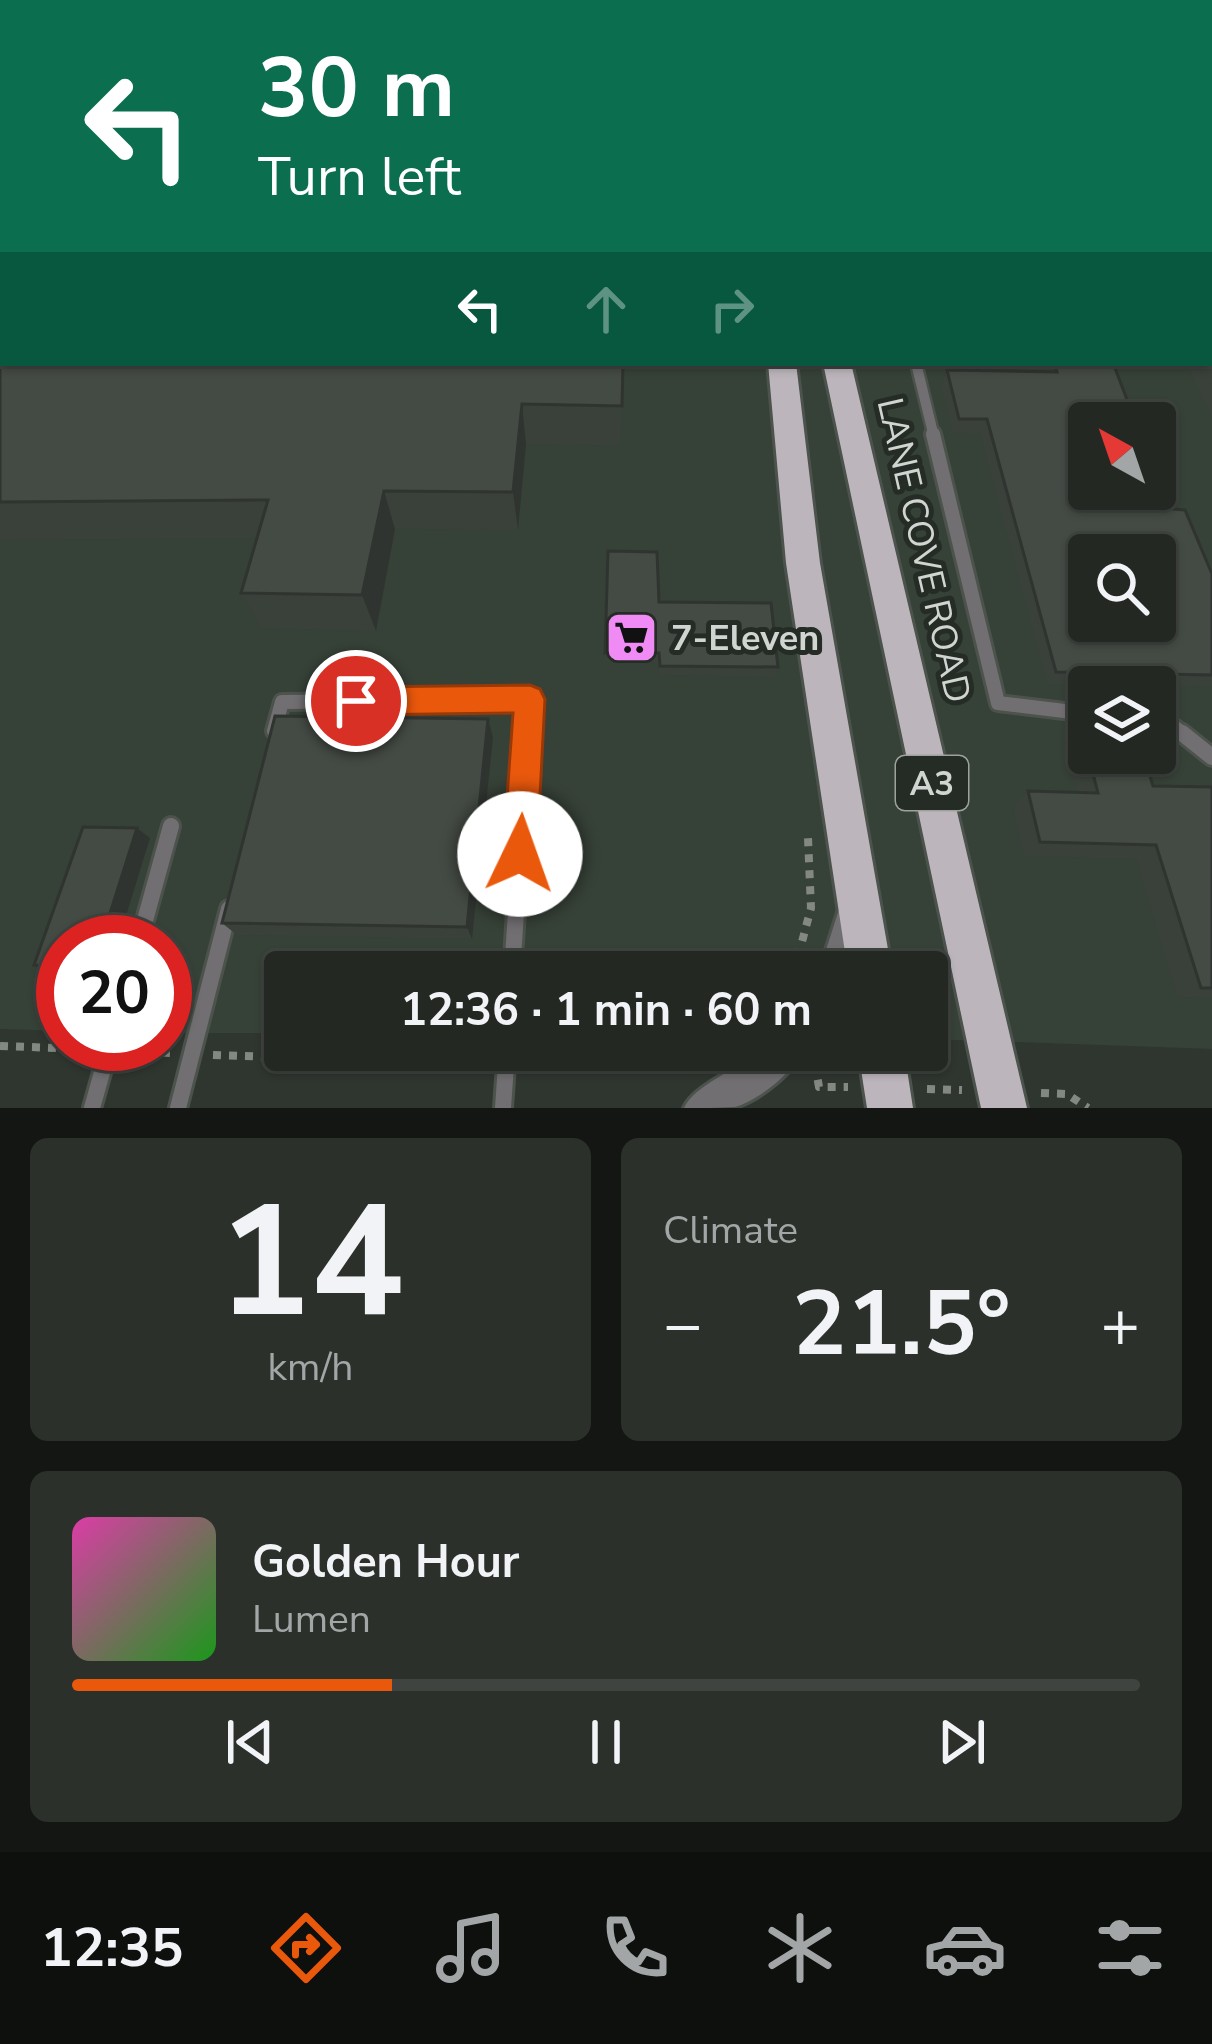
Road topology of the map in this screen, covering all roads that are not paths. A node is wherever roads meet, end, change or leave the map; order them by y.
1 (782, 366) edge
2 (838, 366) edge
3 (917, 366) edge
4 (1068, 711) edge
5 (1176, 729) edge
6 (271, 745) edge
7 (1212, 757) edge
8 (172, 826) dead end
9 (857, 890) junction
10 (232, 895) edge
11 (147, 915) edge
12 (513, 951) edge
13 (841, 951) edge
14 (867, 951) edge
15 (102, 1071) edge
16 (506, 1071) edge
17 (762, 1071) edge
18 (1003, 1100) edge
19 (92, 1108) edge
20 (178, 1108) edge
21 (503, 1108) edge
22 (701, 1108) edge

1 - 9 highway, A3
2 - 18 highway, LANE COVE ROAD / A3
3 - 4 lane
5 - 7 lane
6 - 12 lane
8 - 11 lane
9 - 13 street
9 - 14 highway, A3
10 - 20 lane
15 - 19 lane
16 - 21 lane
17 - 22 street

